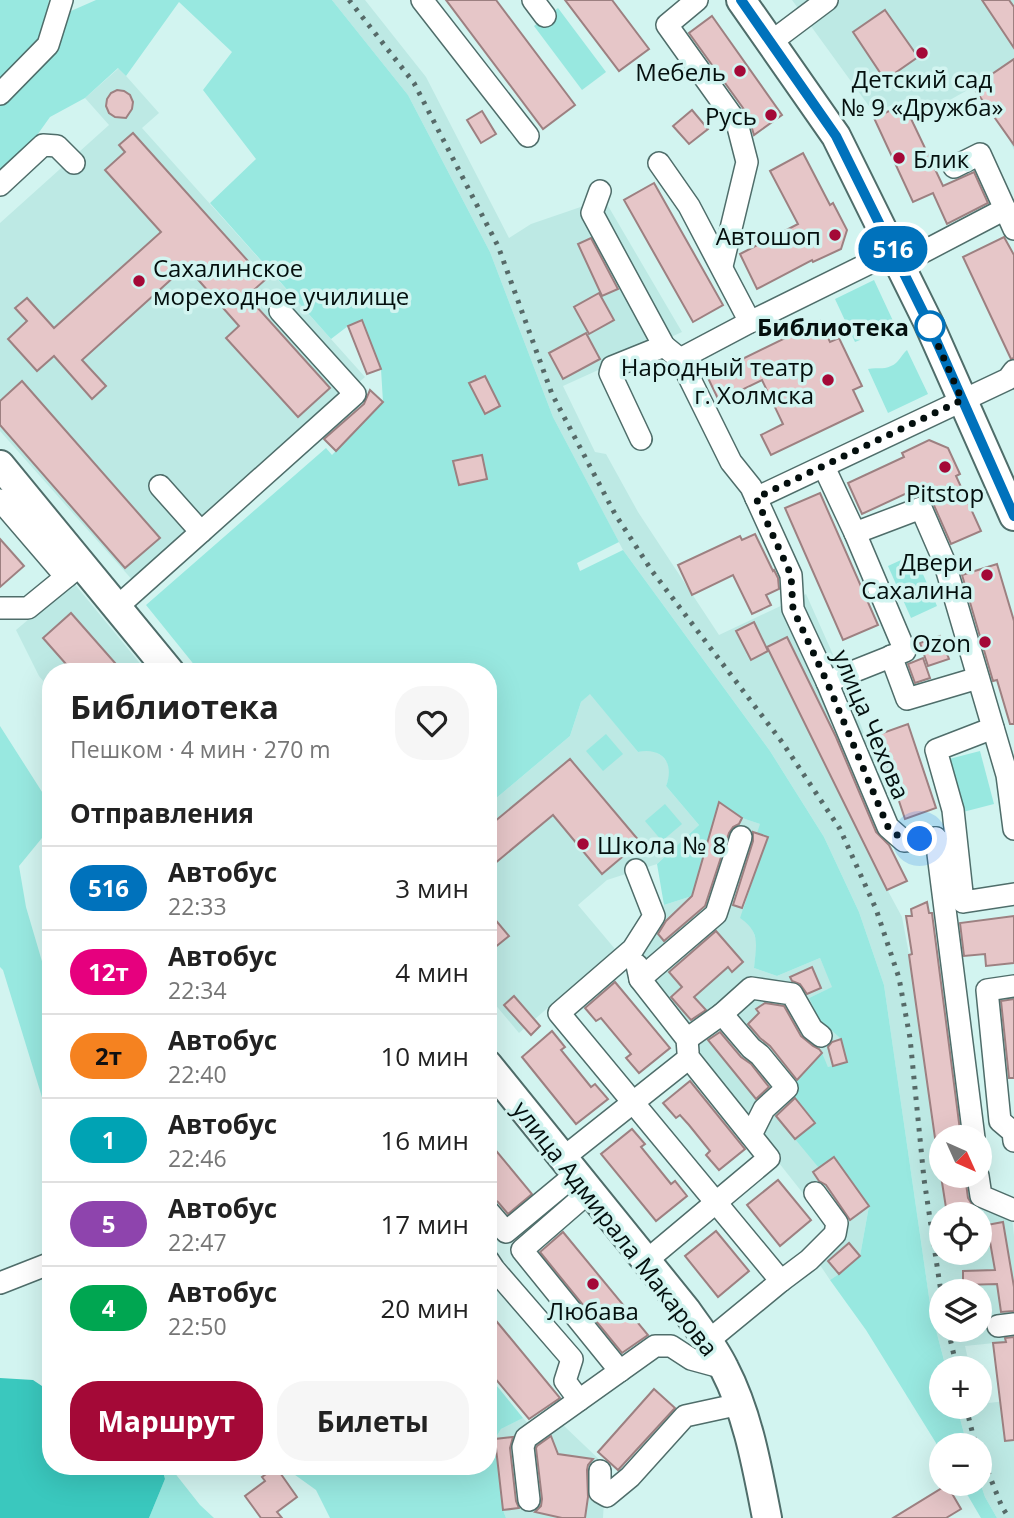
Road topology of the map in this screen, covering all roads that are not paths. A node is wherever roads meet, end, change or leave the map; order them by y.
1 (62, 0) edge
2 (422, 0) edge
3 (697, 0) edge
4 (741, 0) edge
5 (827, 0) edge
6 (771, 42) junction
7 (0, 94) edge
8 (528, 136) dead end
9 (74, 163) dead end
10 (659, 163) dead end
11 (954, 167) dead end
12 (0, 185) edge
13 (600, 191) dead end
14 (1005, 209) junction
15 (1014, 229) edge
16 (897, 258) junction
17 (722, 266) junction
18 (280, 311) dead end
19 (750, 322) junction
20 (672, 352) junction
21 (1014, 371) edge
22 (962, 400) junction
23 (641, 439) dead end
24 (0, 465) edge
25 (824, 467) junction
26 (160, 486) dead end
27 (756, 498) junction
28 (0, 500) edge
29 (1014, 516) edge
30 (201, 533) junction
31 (855, 533) junction
32 (74, 570) junction
33 (0, 607) edge
34 (117, 607) junction
35 (891, 656) junction
36 (163, 663) edge
37 (978, 678) junction
38 (827, 682) junction
39 (993, 728) junction
40 (953, 810) junction
41 (1014, 828) edge
42 (741, 837) dead end
43 (936, 838) junction
44 (636, 870) dead end
45 (1014, 894) edge
46 (633, 949) junction
47 (640, 979) junction
48 (1014, 986) edge
49 (722, 1014) junction
50 (821, 1036) dead end
51 (688, 1048) junction
52 (497, 1076) edge
53 (633, 1102) junction
54 (972, 1125) edge
55 (751, 1135) junction
56 (1014, 1141) edge
57 (576, 1174) junction
58 (983, 1188) edge
59 (815, 1194) dead end
60 (716, 1202) junction
61 (1014, 1210) edge
62 (497, 1222) edge
63 (506, 1232) junction
64 (497, 1244) edge
65 (646, 1261) junction
66 (42, 1267) edge
67 (497, 1268) edge
68 (781, 1281) junction
69 (0, 1283) edge
70 (708, 1341) junction
71 (724, 1368) junction
72 (620, 1371) junction
73 (579, 1400) junction
74 (740, 1404) junction
75 (600, 1471) dead end
76 (529, 1500) dead end
77 (767, 1518) edge

1 - 7 street
2 - 8 street
3 - 17 street
4 - 6 main road
5 - 6 street
6 - 16 main road
9 - 12 street
10 - 17 street
11 - 14 street
13 - 20 street, улица Чехова
14 - 15 street
14 - 16 street
16 - 19 street
16 - 22 main road
17 - 19 street
18 - 30 street
19 - 20 street
20 - 23 street
20 - 27 street, улица Чехова
21 - 22 street
22 - 25 street
22 - 29 main road
24 - 32 main road
25 - 27 street
25 - 31 street
26 - 30 street
27 - 38 street, улица Чехова
28 - 32 street
30 - 34 street
31 - 35 street
31 - 37 street
32 - 33 street
32 - 34 main road
34 - 36 main road
35 - 37 street
35 - 38 street
37 - 39 street
38 - 43 street, улица Чехова
39 - 40 street
39 - 41 street
40 - 43 street
40 - 45 street
42 - 47 street
43 - 54 street
44 - 46 street
46 - 47 street
46 - 53 street
47 - 51 street
48 - 56 street
49 - 50 street
49 - 51 street
49 - 55 street
51 - 53 street
51 - 55 street
52 - 57 main road, улица Адмирала Макарова
53 - 57 street
53 - 60 street
55 - 60 street
57 - 63 street
57 - 65 main road, улица Адмирала Макарова
57 - 72 street
58 - 61 street
59 - 68 street
60 - 65 street
60 - 68 street
62 - 63 street
63 - 64 street
65 - 70 main road, улица Адмирала Макарова
66 - 69 street
67 - 73 street
68 - 70 street
70 - 71 main road, улица Адмирала Макарова
71 - 72 street
71 - 74 main road, улица Адмирала Макарова
72 - 73 street
73 - 76 street
74 - 75 street
74 - 77 main road, улица Адмирала Макарова

